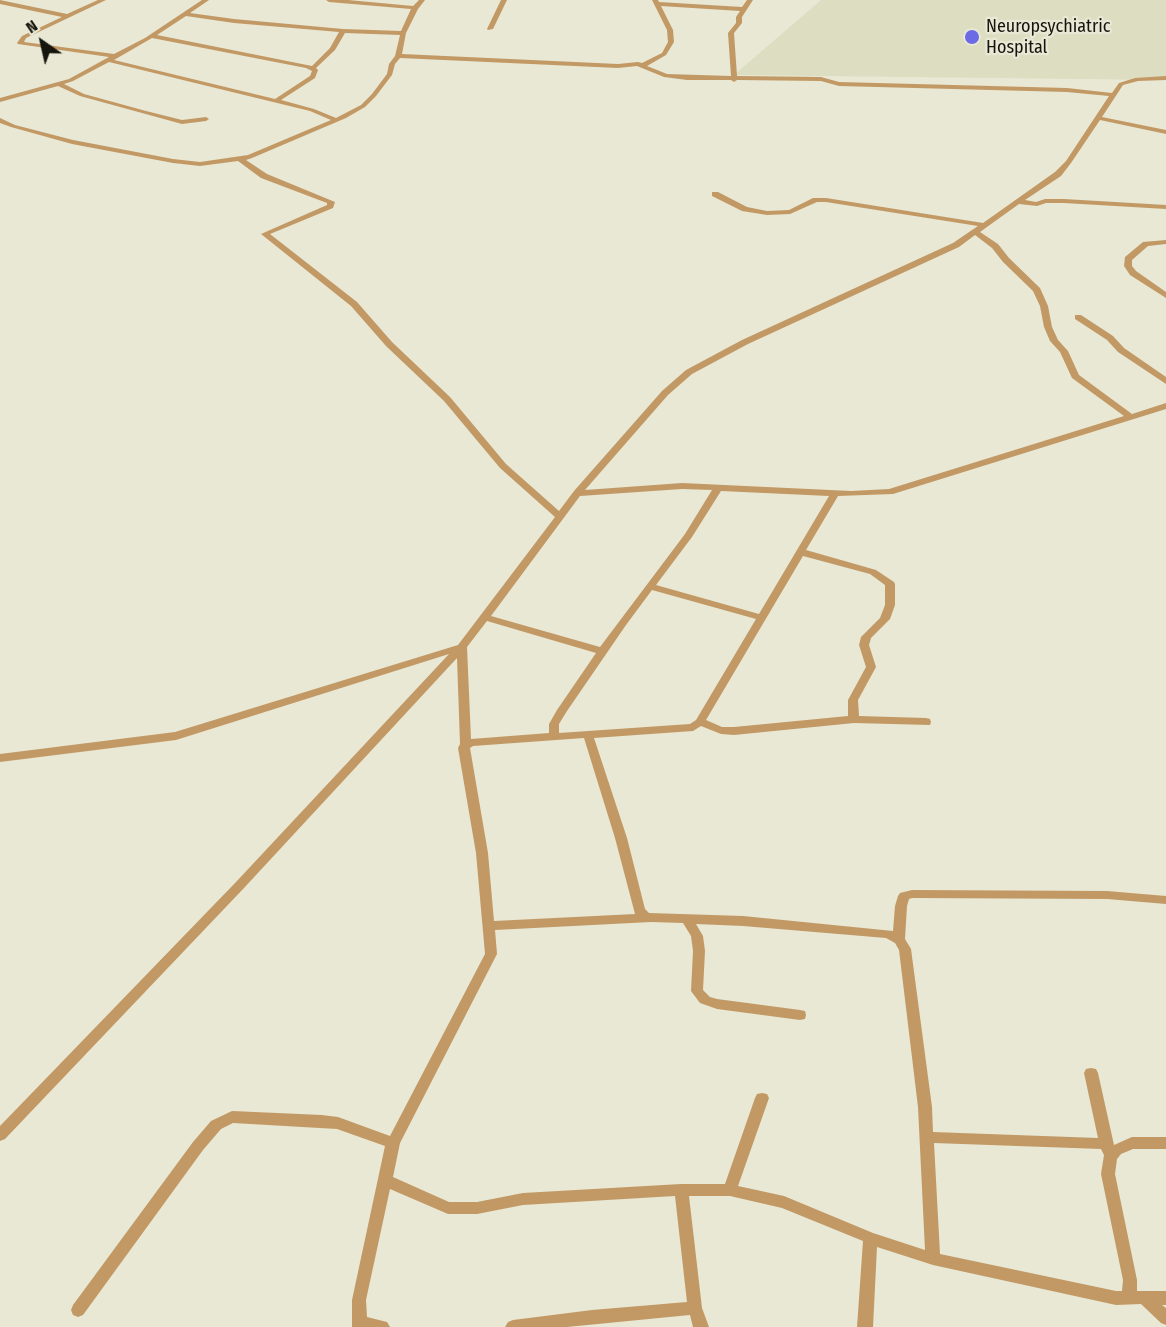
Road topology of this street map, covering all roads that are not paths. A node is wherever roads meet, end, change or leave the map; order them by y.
1 (103, 0) edge
2 (206, 0) edge
3 (329, 0) edge
4 (422, 0) edge
5 (504, 0) edge
6 (750, 0) edge
7 (0, 2) edge
8 (656, 2) edge
9 (415, 8) junction
10 (744, 9) junction
11 (185, 14) junction
12 (68, 16) junction
13 (490, 29) dead end
14 (343, 31) junction
15 (404, 33) junction
16 (151, 36) junction
17 (115, 56) junction
18 (398, 56) junction
19 (108, 60) junction
20 (644, 65) junction
21 (313, 68) junction
22 (1166, 78) edge
23 (734, 80) junction
24 (59, 84) junction
25 (1114, 95) junction
26 (0, 100) edge
27 (276, 101) junction
28 (1098, 118) junction
29 (206, 119) dead end
30 (0, 120) edge
31 (336, 120) junction
32 (13, 126) junction
33 (0, 132) edge
34 (1166, 132) edge
35 (240, 159) junction
36 (1032, 193) junction
37 (715, 194) dead end
38 (1064, 201) junction
39 (1019, 202) junction
40 (1166, 207) edge
41 (984, 225) junction
42 (975, 232) junction
43 (1166, 242) edge
44 (1166, 296) edge
45 (1078, 317) dead end
46 (1166, 381) edge
47 (1166, 406) edge
48 (1131, 417) junction
49 (719, 487) junction
50 (836, 492) junction
51 (577, 493) junction
52 (560, 517) junction
53 (801, 552) junction
54 (650, 586) junction
55 (484, 617) junction
56 (762, 618) junction
57 (462, 647) junction
58 (602, 651) junction
59 (854, 719) junction
60 (700, 722) junction
61 (926, 722) dead end
62 (588, 735) junction
63 (554, 737) junction
64 (466, 744) junction
65 (0, 758) edge
66 (1166, 900) edge
67 (648, 918) junction
68 (687, 919) junction
69 (490, 926) junction
70 (899, 940) junction
71 (800, 1015) dead end
72 (1091, 1073) dead end
73 (762, 1098) dead end
74 (0, 1135) edge
75 (927, 1137) junction
76 (393, 1143) junction
77 (1166, 1143) edge
78 (1108, 1151) junction
79 (385, 1180) junction
80 (681, 1190) junction
81 (730, 1190) junction
82 (870, 1238) junction
83 (933, 1260) junction
84 (1126, 1296) junction
85 (1144, 1297) junction
86 (1166, 1298) edge
87 (695, 1308) junction
88 (78, 1310) dead end
89 (1166, 1318) edge
90 (360, 1325) edge
91 (382, 1327) edge
92 (513, 1327) edge
93 (701, 1327) edge
94 (865, 1327) edge

1 - 12 street
2 - 11 street
3 - 9 street
4 - 9 street
5 - 13 street
6 - 10 street
7 - 12 street
8 - 10 street
8 - 20 street
9 - 15 street
10 - 23 street
11 - 14 street
11 - 16 street
12 - 17 street
14 - 15 street
14 - 21 street
15 - 18 street
16 - 17 street
16 - 21 street
17 - 19 street
18 - 20 street
18 - 31 street
19 - 24 street
19 - 27 street
20 - 23 street
21 - 27 street
22 - 25 street
23 - 25 street
24 - 26 street
24 - 29 street
25 - 28 street
27 - 31 street
28 - 34 street
28 - 36 street
30 - 32 street
31 - 35 street
32 - 33 street
32 - 35 street
35 - 52 street
36 - 38 street
36 - 39 street
37 - 41 street
38 - 39 street
38 - 40 street
39 - 41 street
41 - 42 street
42 - 48 street
42 - 51 street
43 - 44 street
45 - 46 street
47 - 48 street
48 - 50 street
49 - 50 street
49 - 51 street
49 - 54 street
50 - 53 street
51 - 52 street
52 - 55 street
53 - 56 street
53 - 59 street
54 - 56 street
54 - 58 street
55 - 57 street
55 - 58 street
56 - 60 street
57 - 64 street
57 - 65 street
57 - 74 street
58 - 63 street
59 - 60 street
59 - 61 street
60 - 62 street
62 - 63 street
62 - 67 street
63 - 64 street
64 - 69 street
66 - 70 street
67 - 68 street
67 - 69 street
68 - 70 street
68 - 71 street
69 - 76 street
70 - 75 street
72 - 78 street
73 - 81 street
75 - 78 street
75 - 83 street
76 - 79 street
76 - 88 street
77 - 78 street
78 - 84 street
79 - 80 street
79 - 90 street
80 - 81 street
80 - 87 street
81 - 82 street
82 - 83 street
82 - 94 street
83 - 84 street
84 - 85 street
85 - 86 street
85 - 89 street
87 - 92 street
87 - 93 street
90 - 91 street

